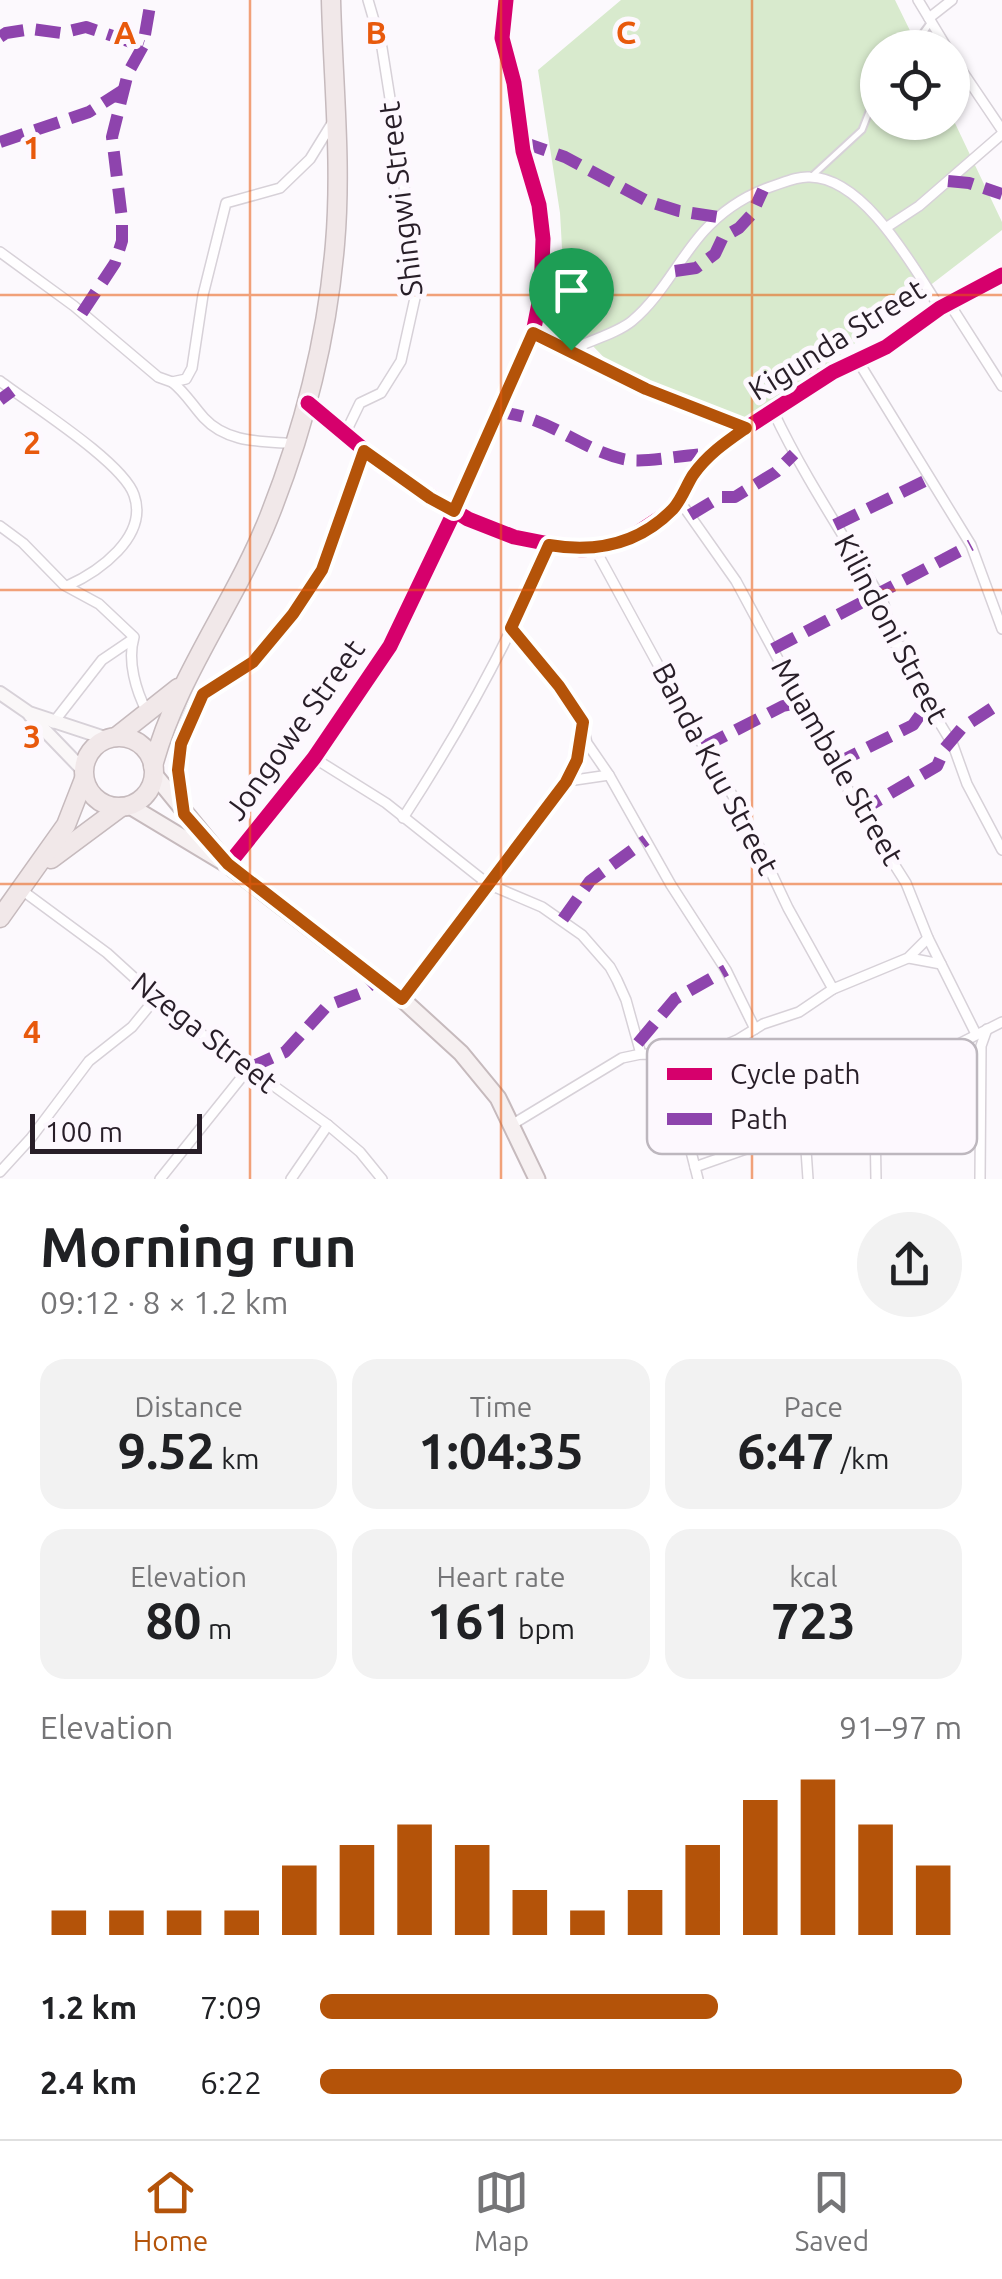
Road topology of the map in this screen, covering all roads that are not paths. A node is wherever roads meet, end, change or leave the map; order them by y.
1 (331, 0) edge
2 (368, 0) edge
3 (506, 0) edge
4 (918, 0) edge
5 (952, 0) edge
6 (930, 20) junction
7 (924, 30) edge
8 (936, 30) edge
9 (970, 83) edge
10 (335, 118) junction
11 (860, 132) edge
12 (1002, 132) edge
13 (811, 176) junction
14 (887, 228) junction
15 (0, 252) edge
16 (1002, 275) edge
17 (944, 306) junction
18 (533, 333) junction
19 (571, 350) junction
20 (858, 361) junction
21 (0, 382) edge
22 (172, 382) junction
23 (1002, 386) edge
24 (308, 404) junction
25 (774, 411) junction
26 (746, 428) junction
27 (344, 436) junction
28 (297, 444) junction
29 (364, 451) junction
30 (680, 500) junction
31 (454, 511) junction
32 (0, 526) edge
33 (549, 545) junction
34 (595, 549) junction
35 (67, 586) junction
36 (511, 628) junction
37 (1002, 629) edge
38 (134, 637) junction
39 (182, 684) junction
40 (0, 693) edge
41 (148, 712) junction
42 (28, 713) junction
43 (53, 722) junction
44 (583, 722) junction
45 (112, 738) junction
46 (314, 758) junction
47 (154, 770) junction
48 (609, 774) junction
49 (83, 775) junction
50 (566, 782) junction
51 (125, 807) junction
52 (184, 814) junction
53 (403, 818) junction
54 (1002, 850) edge
55 (228, 864) junction
56 (36, 872) junction
57 (488, 884) junction
58 (23, 890) junction
59 (0, 918) edge
60 (928, 938) junction
61 (908, 958) junction
62 (941, 964) junction
63 (833, 989) junction
64 (155, 999) junction
65 (402, 999) junction
66 (1002, 1022) edge
67 (755, 1029) junction
68 (987, 1029) junction
69 (976, 1034) junction
70 (739, 1039) edge
71 (966, 1039) edge
72 (646, 1055) joint
73 (249, 1068) junction
74 (513, 1124) junction
75 (328, 1125) junction
76 (692, 1154) edge
77 (737, 1154) edge
78 (806, 1154) edge
79 (695, 1167) junction
80 (0, 1172) edge
81 (160, 1179) edge
82 (290, 1179) edge
83 (382, 1179) edge
84 (537, 1179) edge
85 (698, 1179) edge
86 (808, 1179) edge
87 (980, 1179) edge

1 - 10 highway
2 - 27 street, Shingwi Street
3 - 18 street, Jongowe Street
4 - 6 street
5 - 6 street
6 - 7 lane
6 - 8 street
9 - 12 street
10 - 22 street
10 - 24 highway
11 - 13 lane
12 - 14 street
13 - 14 street
13 - 19 street
14 - 17 street
15 - 22 street
16 - 17 street, Kigunda Street
17 - 20 street, Kigunda Street
17 - 23 street
18 - 19 street
18 - 31 street, Jongowe Street
19 - 26 street
20 - 25 street, Kigunda Street
20 - 37 street
21 - 35 street
22 - 28 street
24 - 27 street, Kigunda Street
24 - 28 highway
25 - 26 street, Kigunda Street
25 - 54 street, Kilindoni Street
26 - 30 street, Kigunda Street
27 - 29 street, Kigunda Street
28 - 39 highway
29 - 31 street, Kigunda Street
29 - 52 street
30 - 34 street, Kigunda Street
30 - 60 street, Muambale Street
31 - 33 street, Kigunda Street
31 - 46 street, Jongowe Street
32 - 35 street
33 - 34 street, Kigunda Street
33 - 36 street
34 - 63 street, Banda Kuu Street
35 - 38 street
36 - 44 street
36 - 53 street
38 - 41 street
38 - 43 street
39 - 41 highway
39 - 47 highway
40 - 42 street
41 - 45 highway
42 - 43 street
42 - 49 street
43 - 45 street
44 - 48 street
44 - 50 street
45 - 47 highway
45 - 49 highway
46 - 53 street
46 - 55 street, Jongowe Street
47 - 51 highway
47 - 52 main road
48 - 50 street
48 - 67 street
49 - 51 highway
49 - 56 highway
50 - 57 street
51 - 55 main road
51 - 56 highway
52 - 55 main road
53 - 57 street
55 - 65 main road
56 - 58 highway
57 - 65 street
57 - 72 street
58 - 59 highway
58 - 64 street, Nzega Street
60 - 61 street
60 - 62 street, Muambale Street
61 - 62 street
61 - 63 street
62 - 69 street, Muambale Street
63 - 67 street
64 - 73 street, Nzega Street
64 - 80 street
65 - 74 main road
66 - 68 street
67 - 70 street
68 - 69 street
68 - 87 street
69 - 71 street
72 - 74 street
73 - 75 street, Nzega Street
73 - 81 street
74 - 84 main road
75 - 82 street
75 - 83 street, Nzega Street
76 - 79 street
77 - 79 street
78 - 86 street
79 - 85 street

